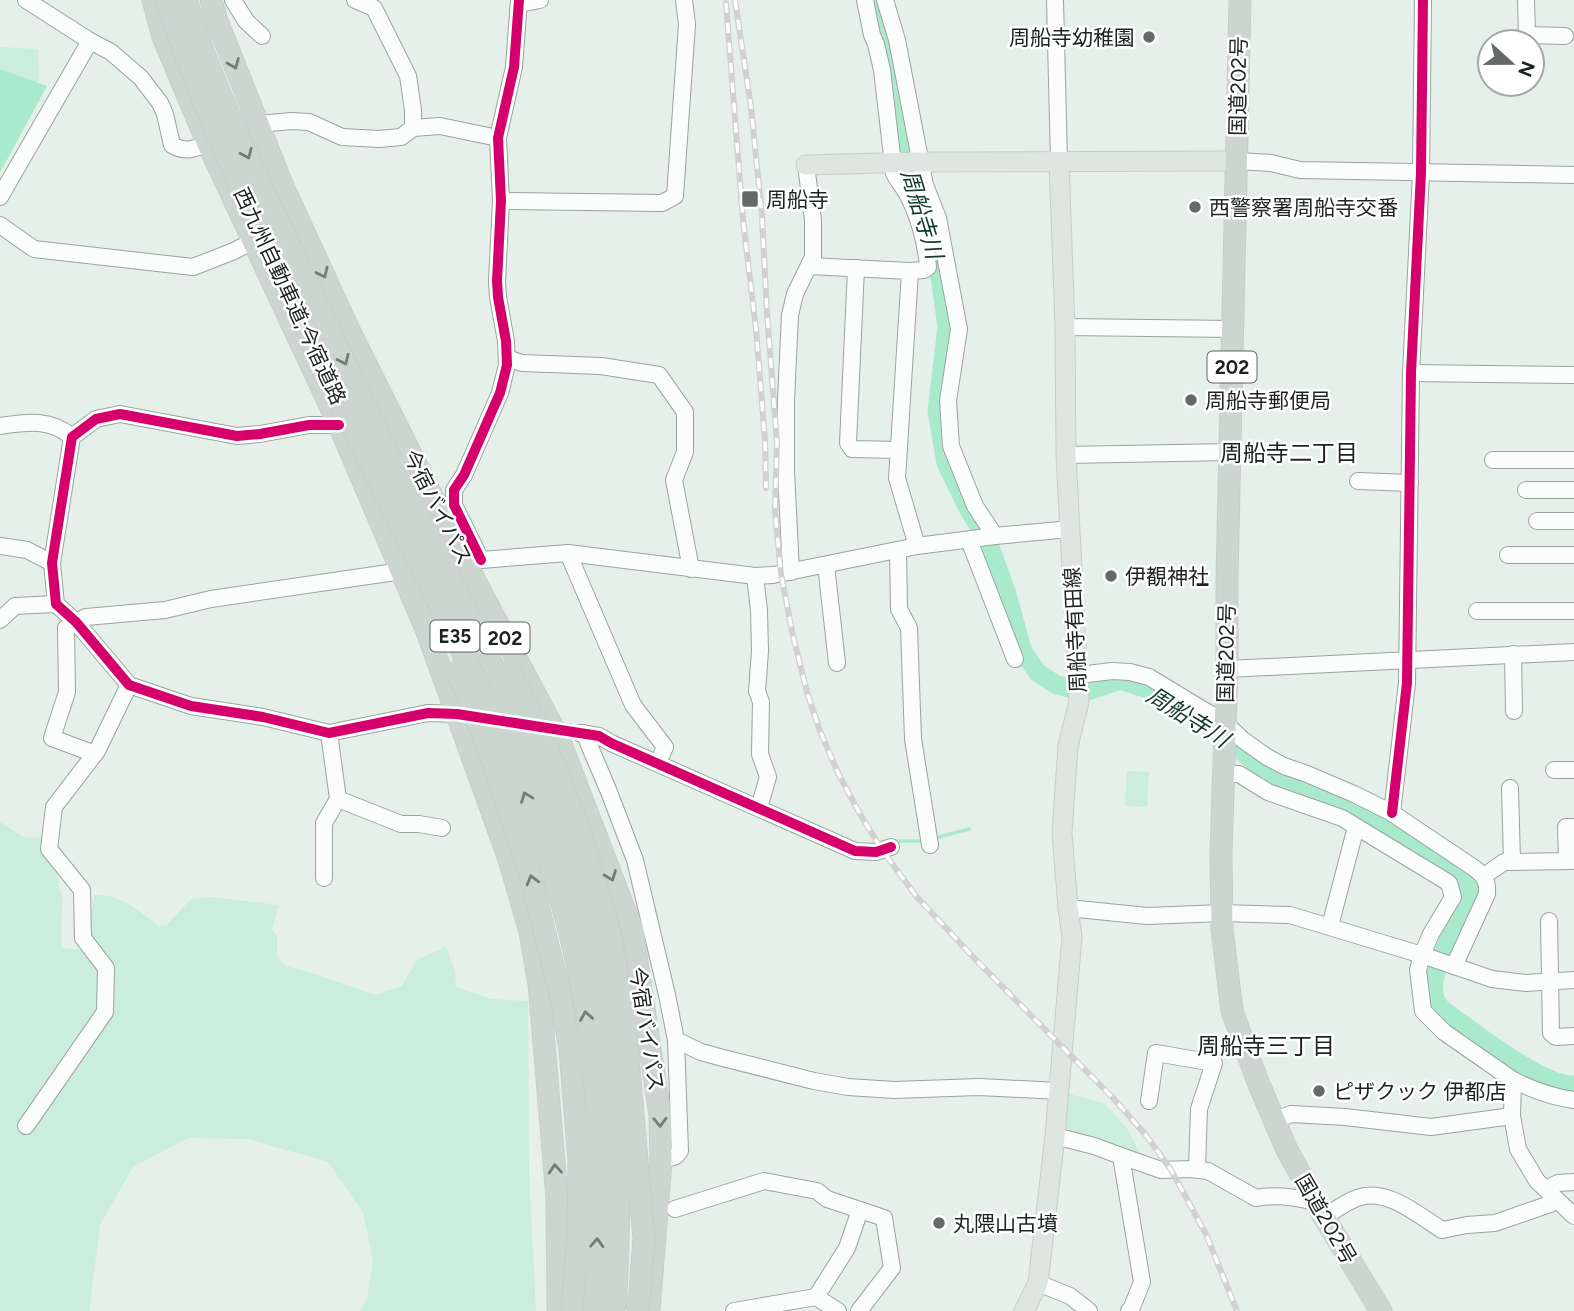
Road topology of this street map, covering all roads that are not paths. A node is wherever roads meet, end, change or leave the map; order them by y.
1 (26, 0) edge
2 (153, 0) edge
3 (166, 0) edge
4 (186, 0) edge
5 (211, 0) edge
6 (233, 0) edge
7 (355, 0) edge
8 (540, 0) edge
9 (684, 0) edge
10 (865, 0) edge
11 (885, 0) edge
12 (1055, 0) edge
13 (1240, 0) edge
14 (1423, 0) edge
15 (1526, 0) edge
16 (519, 2) edge
17 (262, 36) dead end
18 (1565, 36) dead end
19 (90, 41) junction
20 (258, 124) junction
21 (412, 128) junction
22 (498, 138) junction
23 (208, 144) junction
24 (1237, 160) junction
25 (917, 162) junction
26 (1059, 162) junction
27 (894, 163) junction
28 (806, 165) joint
29 (1421, 173) junction
30 (1574, 175) edge
31 (0, 197) edge
32 (501, 201) junction
33 (0, 225) edge
34 (253, 241) junction
35 (809, 266) junction
36 (856, 268) junction
37 (910, 271) junction
38 (1065, 327) junction
39 (1233, 329) junction
40 (506, 358) junction
41 (1411, 373) junction
42 (1574, 376) edge
43 (342, 418) junction
44 (0, 426) edge
45 (72, 438) junction
46 (899, 450) junction
47 (1230, 452) junction
48 (1066, 454) junction
49 (1493, 460) dead end
50 (1574, 460) edge
51 (1358, 481) dead end
52 (1410, 483) junction
53 (1526, 490) dead end
54 (1574, 490) edge
55 (1537, 521) dead end
56 (1574, 521) edge
57 (1070, 529) junction
58 (995, 536) junction
59 (973, 540) junction
60 (0, 546) edge
61 (917, 546) junction
62 (898, 550) junction
63 (568, 553) junction
64 (1508, 555) dead end
65 (1574, 555) edge
66 (441, 557) junction
67 (473, 562) junction
68 (52, 563) junction
69 (825, 565) junction
70 (691, 569) junction
71 (401, 571) junction
72 (791, 572) junction
73 (754, 576) junction
74 (56, 604) junction
75 (1477, 611) dead end
76 (1574, 611) edge
77 (0, 620) edge
78 (76, 622) junction
79 (1574, 652) edge
80 (1513, 654) junction
81 (1015, 659) dead end
82 (1408, 659) junction
83 (837, 663) dead end
84 (1227, 669) junction
85 (1079, 675) junction
86 (129, 685) junction
87 (1514, 711) dead end
88 (457, 714) junction
89 (1225, 728) junction
90 (329, 733) junction
91 (94, 754) junction
92 (658, 762) junction
93 (1225, 767) junction
94 (1554, 770) dead end
95 (1574, 770) edge
96 (1510, 788) dead end
97 (338, 799) junction
98 (759, 808) junction
99 (1392, 813) junction
100 (1356, 827) junction
101 (1574, 827) edge
102 (443, 828) dead end
103 (930, 841) dead end
104 (891, 847) dead end
105 (1570, 861) edge
106 (1512, 862) junction
107 (1484, 876) junction
108 (324, 878) dead end
109 (1068, 908) junction
110 (1222, 913) junction
111 (1549, 921) dead end
112 (1330, 926) junction
113 (1422, 955) junction
114 (1454, 966) junction
115 (1574, 980) edge
116 (1551, 982) junction
117 (1574, 1035) edge
118 (676, 1040) junction
119 (1513, 1080) junction
120 (1059, 1091) junction
121 (1574, 1100) edge
122 (1149, 1101) dead end
123 (1512, 1116) junction
124 (1274, 1121) junction
125 (26, 1126) dead end
126 (1055, 1136) junction
127 (1121, 1156) junction
128 (661, 1161) junction
129 (1197, 1169) junction
130 (1574, 1182) edge
131 (1551, 1195) junction
132 (675, 1209) dead end
133 (1319, 1209) junction
134 (860, 1210) junction
135 (1574, 1216) edge
136 (1038, 1283) junction
137 (816, 1297) junction
138 (558, 1311) edge
139 (572, 1311) edge
140 (594, 1311) edge
141 (614, 1311) edge
142 (637, 1311) edge
143 (649, 1311) edge
144 (734, 1311) edge
145 (838, 1311) edge
146 (859, 1311) edge
147 (1024, 1311) edge
148 (1089, 1311) edge
149 (1129, 1311) edge
150 (1381, 1311) edge

1 - 19 street
2 - 23 highway
3 - 43 highway, 西九州自動車道;今宿道路 / E35, bridge
4 -> 66 highway, 西九州自動車道;今宿道路 / E35, bridge
5 -> 20 highway, 今宿バイパス / 202
6 - 17 street
7 - 21 street
8 - 16 street
9 - 32 street
10 - 27 street
11 - 25 street
12 - 26 street
13 - 24 highway, 国道202号 / 202
14 - 29 street
15 - 18 street
16 - 22 street
19 - 23 street
19 - 31 street
20 - 21 street
20 -> 67 highway, 今宿バイパス / 202
21 - 22 street
22 - 32 street
23 - 34 highway
24 - 26 main road
24 - 29 street
24 - 39 highway, 国道202号 / 202
25 - 26 main road
25 - 27 main road
25 - 58 street
26 - 38 main road, 周船寺有田線
27 - 28 main road
27 - 37 street
28 - 35 street
29 - 30 street
29 - 41 street
32 - 40 street
33 - 34 street
34 - 43 highway
35 - 36 street
35 - 72 street
36 - 37 street
36 - 46 street
37 - 46 street
38 - 39 street
38 - 48 main road, 周船寺有田線
39 - 47 highway, 国道202号 / 202
40 - 67 street
40 - 70 street
41 - 42 street
41 - 52 street
43 - 45 street
43 - 71 highway
139 -> 43 highway, bridge
140 -> 43 highway, 西九州自動車道;今宿道路 / E35, bridge
44 - 45 street
45 - 68 street
46 - 61 street
47 - 48 street
47 - 84 highway, 国道202号 / 202
48 - 57 main road, 周船寺有田線
49 - 50 street
51 - 52 street
52 - 82 street
53 - 54 street
55 - 56 street
57 - 58 street
57 - 85 main road, 周船寺有田線
58 - 59 street
59 - 61 street
59 - 81 street
60 - 68 street
61 - 62 street
62 - 69 street
62 - 103 street
63 - 67 street
63 - 70 street
63 - 92 street
64 - 65 street
66 - 141 highway, 西九州自動車道;今宿道路 / E35, bridge
66 - 142 highway, bridge
67 - 71 street
67 -> 128 highway, 今宿バイパス / 202
68 - 74 street
69 - 72 street
69 - 83 street
70 - 73 street
71 - 78 street
71 - 88 highway
72 - 73 street
73 - 98 street
74 - 77 street
74 - 78 street
75 - 76 street
78 - 86 street
78 - 91 street
79 - 80 street
80 - 82 street
80 - 87 street
82 - 84 street
82 - 99 street
84 - 89 highway, 国道202号 / 202
85 - 89 street
85 - 109 main road, 周船寺有田線
86 - 90 street
86 - 91 street
88 - 90 street
138 -> 88 highway
89 - 93 highway, 国道202号 / 202
89 - 99 street
90 - 97 street
91 - 125 street
92 - 98 street
92 - 118 street
93 - 100 street
93 - 110 highway, 国道202号 / 202
94 - 95 street
96 - 106 street
97 - 102 street
97 - 108 street
98 - 104 street
99 - 107 street
100 - 112 street
100 - 113 street
101 - 105 street
105 - 106 street
106 - 107 street
107 - 114 street
109 - 110 street
109 - 120 main road, 周船寺有田線
110 - 112 street
110 - 124 highway, 国道202号 / 202
111 - 116 street
112 - 113 street
113 - 114 street
113 - 119 street
114 - 116 street
115 - 116 street
116 - 117 street
118 - 120 street
118 - 128 street
119 - 121 street
119 - 123 street
120 - 126 main road, 周船寺有田線
122 - 129 street
123 - 124 street
123 - 131 street
124 - 133 highway, 国道202号 / 202
126 - 127 street
126 - 136 main road, 周船寺有田線
127 - 129 street
127 - 149 street
128 - 143 highway, 今宿バイパス / 202
129 - 133 street
130 - 131 street
131 - 133 street
131 - 135 street
132 - 134 street
133 - 150 highway, 国道202号 / 202
134 - 137 street
134 - 146 street
136 - 147 main road, 周船寺有田線
136 - 148 street
137 - 144 street
137 - 145 street

